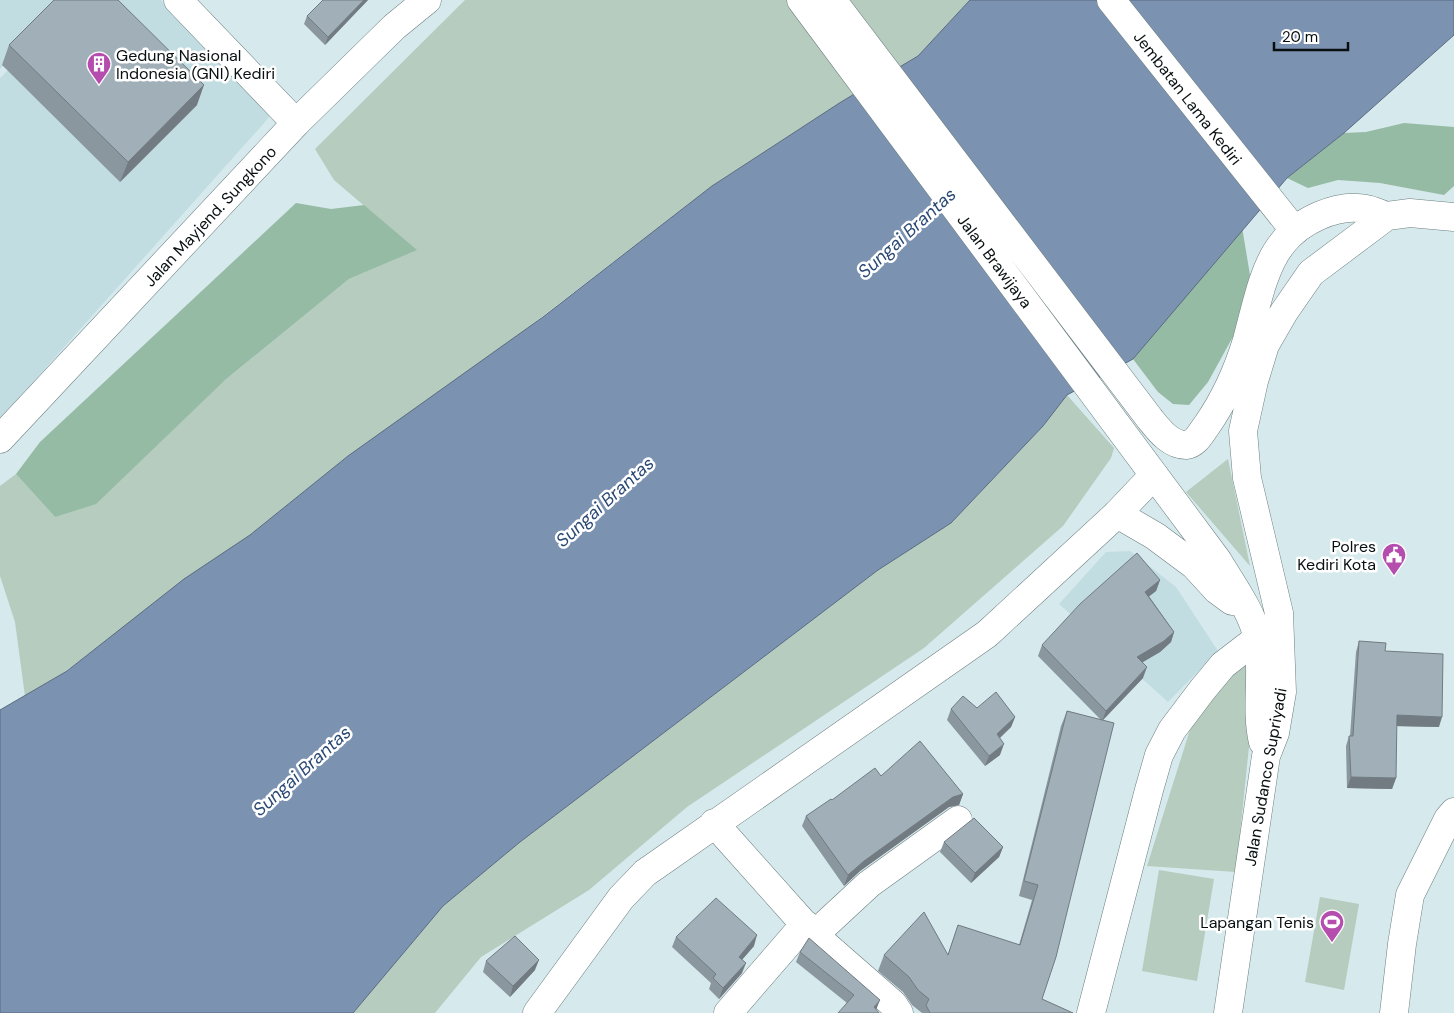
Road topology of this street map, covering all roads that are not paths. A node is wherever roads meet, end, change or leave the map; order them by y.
1 (178, 0) edge
2 (427, 0) edge
3 (801, 0) edge
4 (832, 0) edge
5 (1111, 0) edge
6 (296, 123) junction
7 (1451, 213) edge
8 (1387, 216) junction
9 (1294, 230) junction
10 (0, 439) edge
11 (1154, 475) junction
12 (1117, 514) junction
13 (1253, 626) junction
14 (1266, 756) junction
15 (1452, 818) edge
16 (958, 820) dead end
17 (714, 823) junction
18 (810, 929) junction
19 (537, 1013) edge
20 (728, 1013) edge
21 (899, 1013) edge
22 (1091, 1013) edge
23 (1228, 1013) edge
24 (1394, 1013) edge

1 - 6 main road
2 - 6 main road, Jalan Mayjend. Sungkono
3 - 11 main road, Jalan Brawijaya
4 - 9 main road, Jalan Brawijaya
5 - 9 main road, Jembatan Lama Kediri
6 - 10 main road, Jalan Mayjend. Sungkono
7 - 8 main road
8 - 9 main road
8 - 14 main road, Jalan Sudanco Supriyadi
11 - 12 main road
11 - 13 main road, Jalan Brawijaya
12 - 13 main road
12 - 17 main road
13 - 14 main road
13 - 22 main road
14 - 23 main road, Jalan Sudanco Supriyadi
15 - 24 main road
16 - 18 main road
17 - 18 main road
17 - 19 main road
18 - 20 main road
18 - 21 main road

